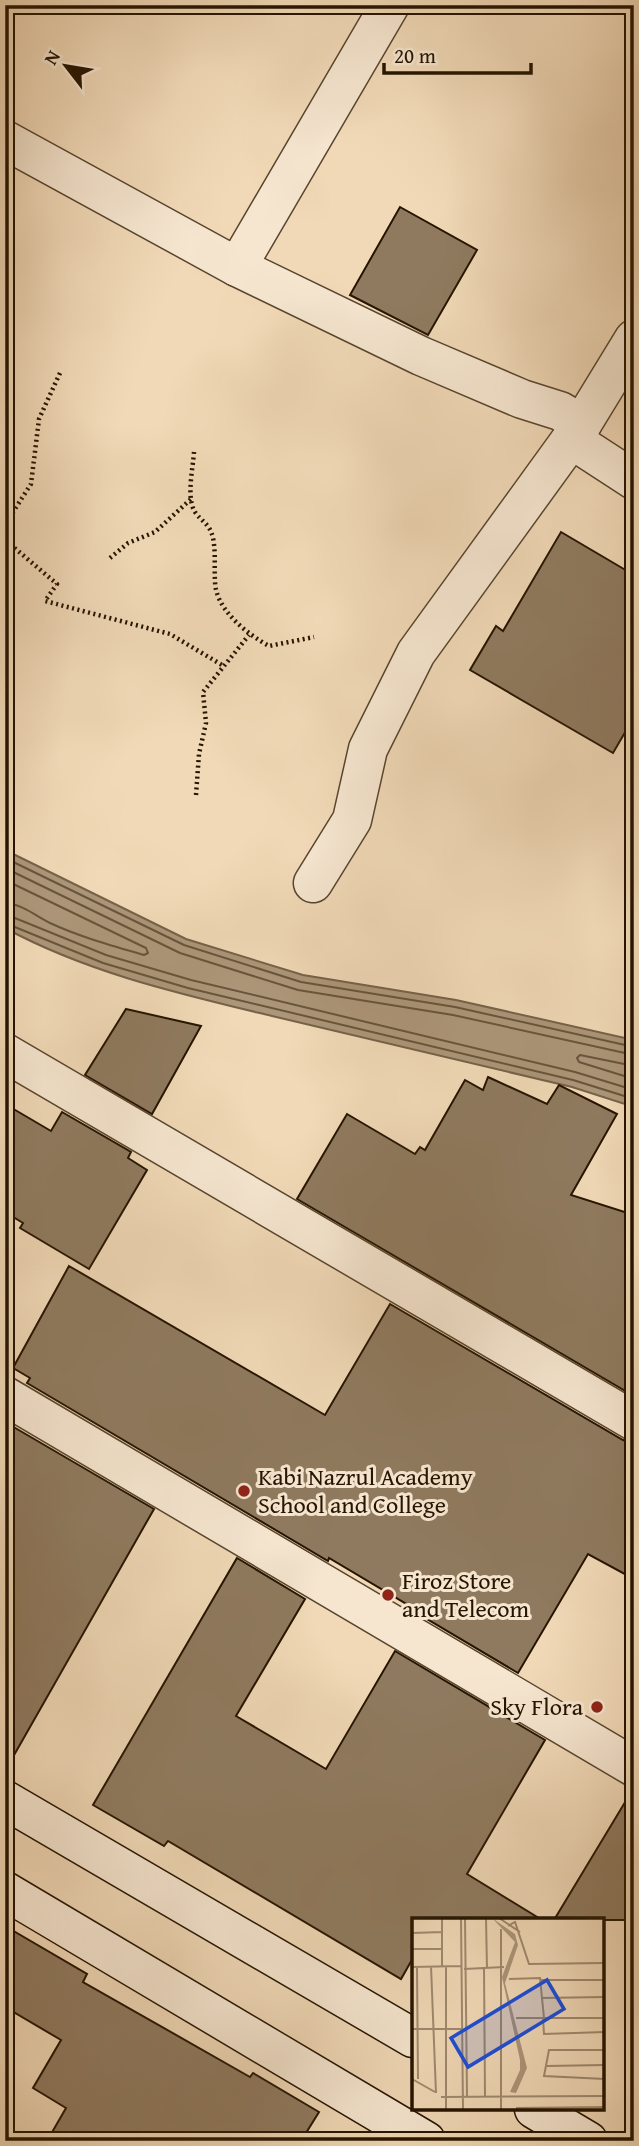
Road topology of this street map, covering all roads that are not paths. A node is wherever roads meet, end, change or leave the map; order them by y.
1 (390, 5) edge
2 (5, 140) edge
3 (237, 267) junction
4 (634, 339) edge
5 (577, 431) junction
6 (634, 480) edge
7 (313, 883) dead end
8 (5, 1052) edge
9 (5, 1396) edge
10 (634, 1421) edge
11 (634, 1768) edge
12 (5, 1800) edge
13 (5, 1891) edge
14 (412, 2037) edge
15 (537, 2111) edge
16 (426, 2141) edge
17 (588, 2141) edge

1 - 3 street
2 - 3 street
3 - 5 street
4 - 5 street
5 - 6 street
5 - 7 street
8 - 10 street
9 - 11 street
12 - 14 street
13 - 16 street
15 - 17 street

